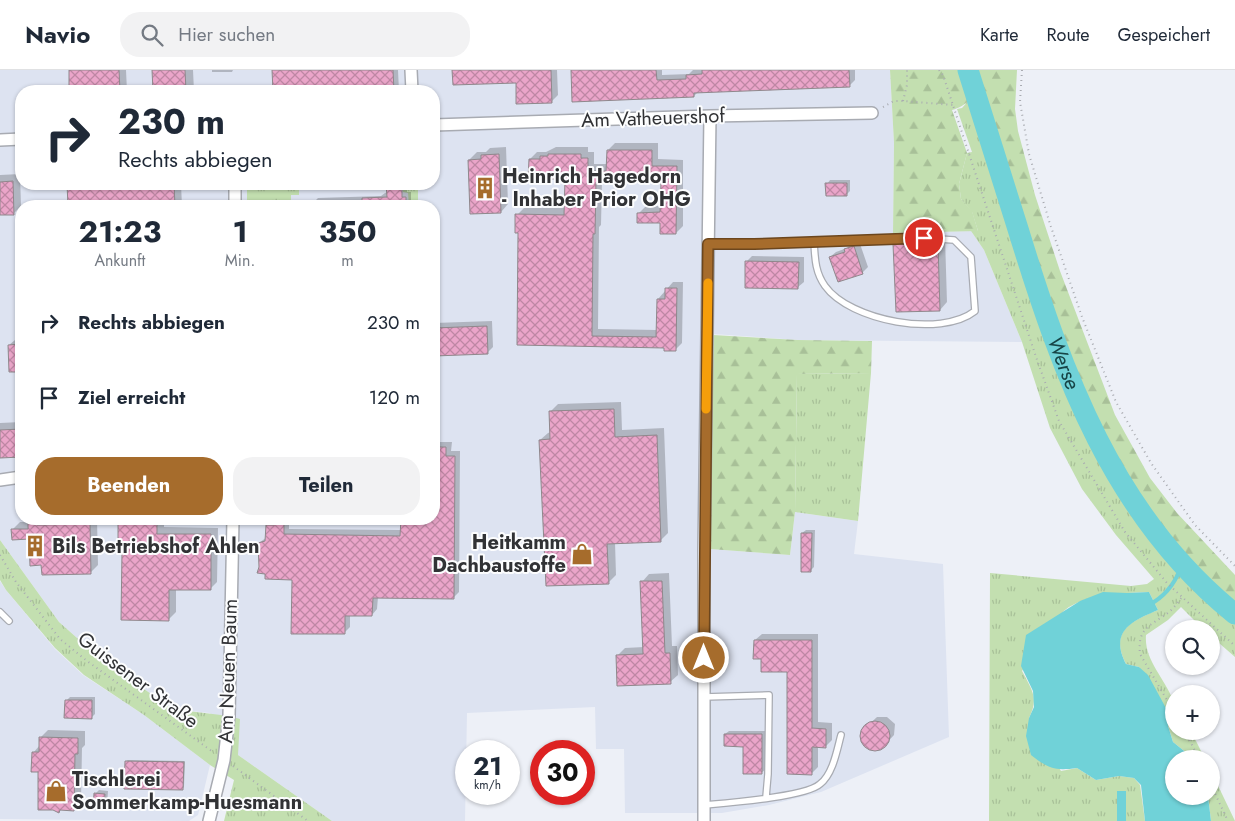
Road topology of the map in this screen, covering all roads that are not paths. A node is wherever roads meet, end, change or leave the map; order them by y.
1 (411, 70) edge
2 (412, 85) edge
3 (872, 113) road end
4 (710, 116) junction
5 (440, 125) edge
6 (15, 139) edge
7 (0, 140) edge
8 (814, 242) junction
9 (708, 244) junction
10 (15, 478) edge
11 (0, 480) edge
12 (233, 525) edge
13 (0, 612) edge
14 (8, 621) dead end
15 (704, 697) junction
16 (841, 735) dead end
17 (766, 798) junction
18 (704, 805) junction
19 (208, 821) edge
20 (704, 821) edge

1 - 2 street
3 - 4 street, Am Vatheuershof
4 - 5 street, Am Vatheuershof
4 - 9 street
6 - 7 street
8 - 8 lane
8 - 9 lane
9 - 15 street
10 - 11 street
12 - 19 street, Am Neuen Baum
13 - 14 lane
15 - 17 lane
15 - 18 street
16 - 17 lane
17 - 18 lane
18 - 20 street

